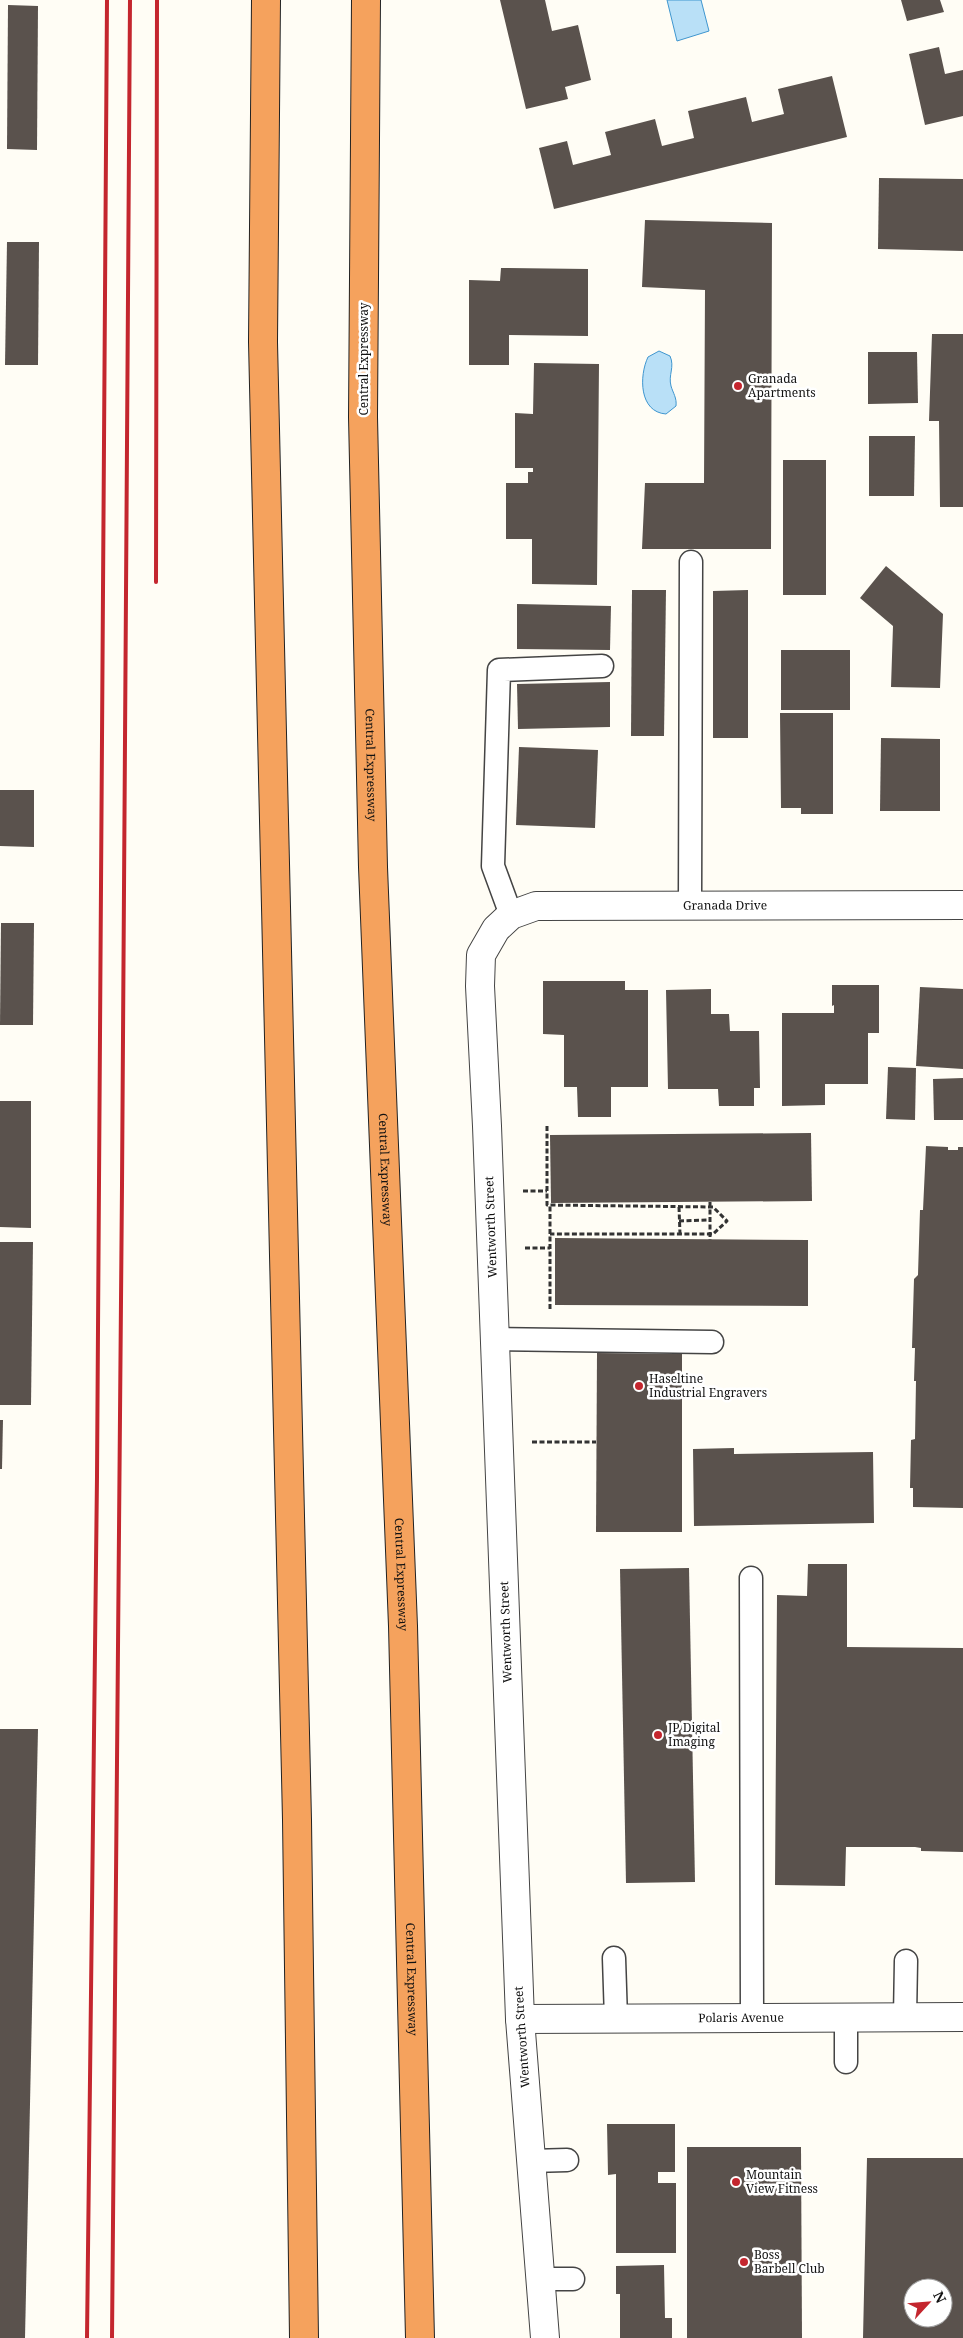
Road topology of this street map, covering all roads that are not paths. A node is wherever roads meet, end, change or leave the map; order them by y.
1 (266, 0) edge
2 (366, 0) edge
3 (691, 562) dead end
4 (602, 666) dead end
5 (690, 904) junction
6 (963, 905) edge
7 (504, 922) junction
8 (495, 1339) junction
9 (712, 1342) dead end
10 (751, 1578) dead end
11 (614, 1958) dead end
12 (906, 1961) dead end
13 (963, 2016) edge
14 (846, 2017) junction
15 (906, 2017) junction
16 (752, 2018) junction
17 (616, 2019) junction
18 (520, 2020) junction
19 (846, 2062) dead end
20 (567, 2160) dead end
21 (531, 2161) junction
22 (540, 2279) junction
23 (573, 2280) dead end
24 (304, 2338) edge
25 (420, 2338) edge
26 (545, 2338) edge

1 - 24 highway
2 - 25 highway, Central Expressway
3 - 5 lane
4 - 7 lane
5 - 6 street, Granada Drive
5 - 7 street, Granada Drive
7 - 8 street, Wentworth Street
8 - 9 lane
8 - 18 street, Wentworth Street
10 - 16 lane
11 - 17 lane
12 - 15 lane
13 - 15 street, Polaris Avenue
14 - 15 street, Polaris Avenue
14 - 16 street, Polaris Avenue
14 - 19 lane
16 - 17 street, Polaris Avenue
17 - 18 street, Polaris Avenue
18 - 21 street, Wentworth Street
20 - 21 lane
21 - 22 street, Wentworth Street
22 - 23 lane
22 - 26 street, Wentworth Street

